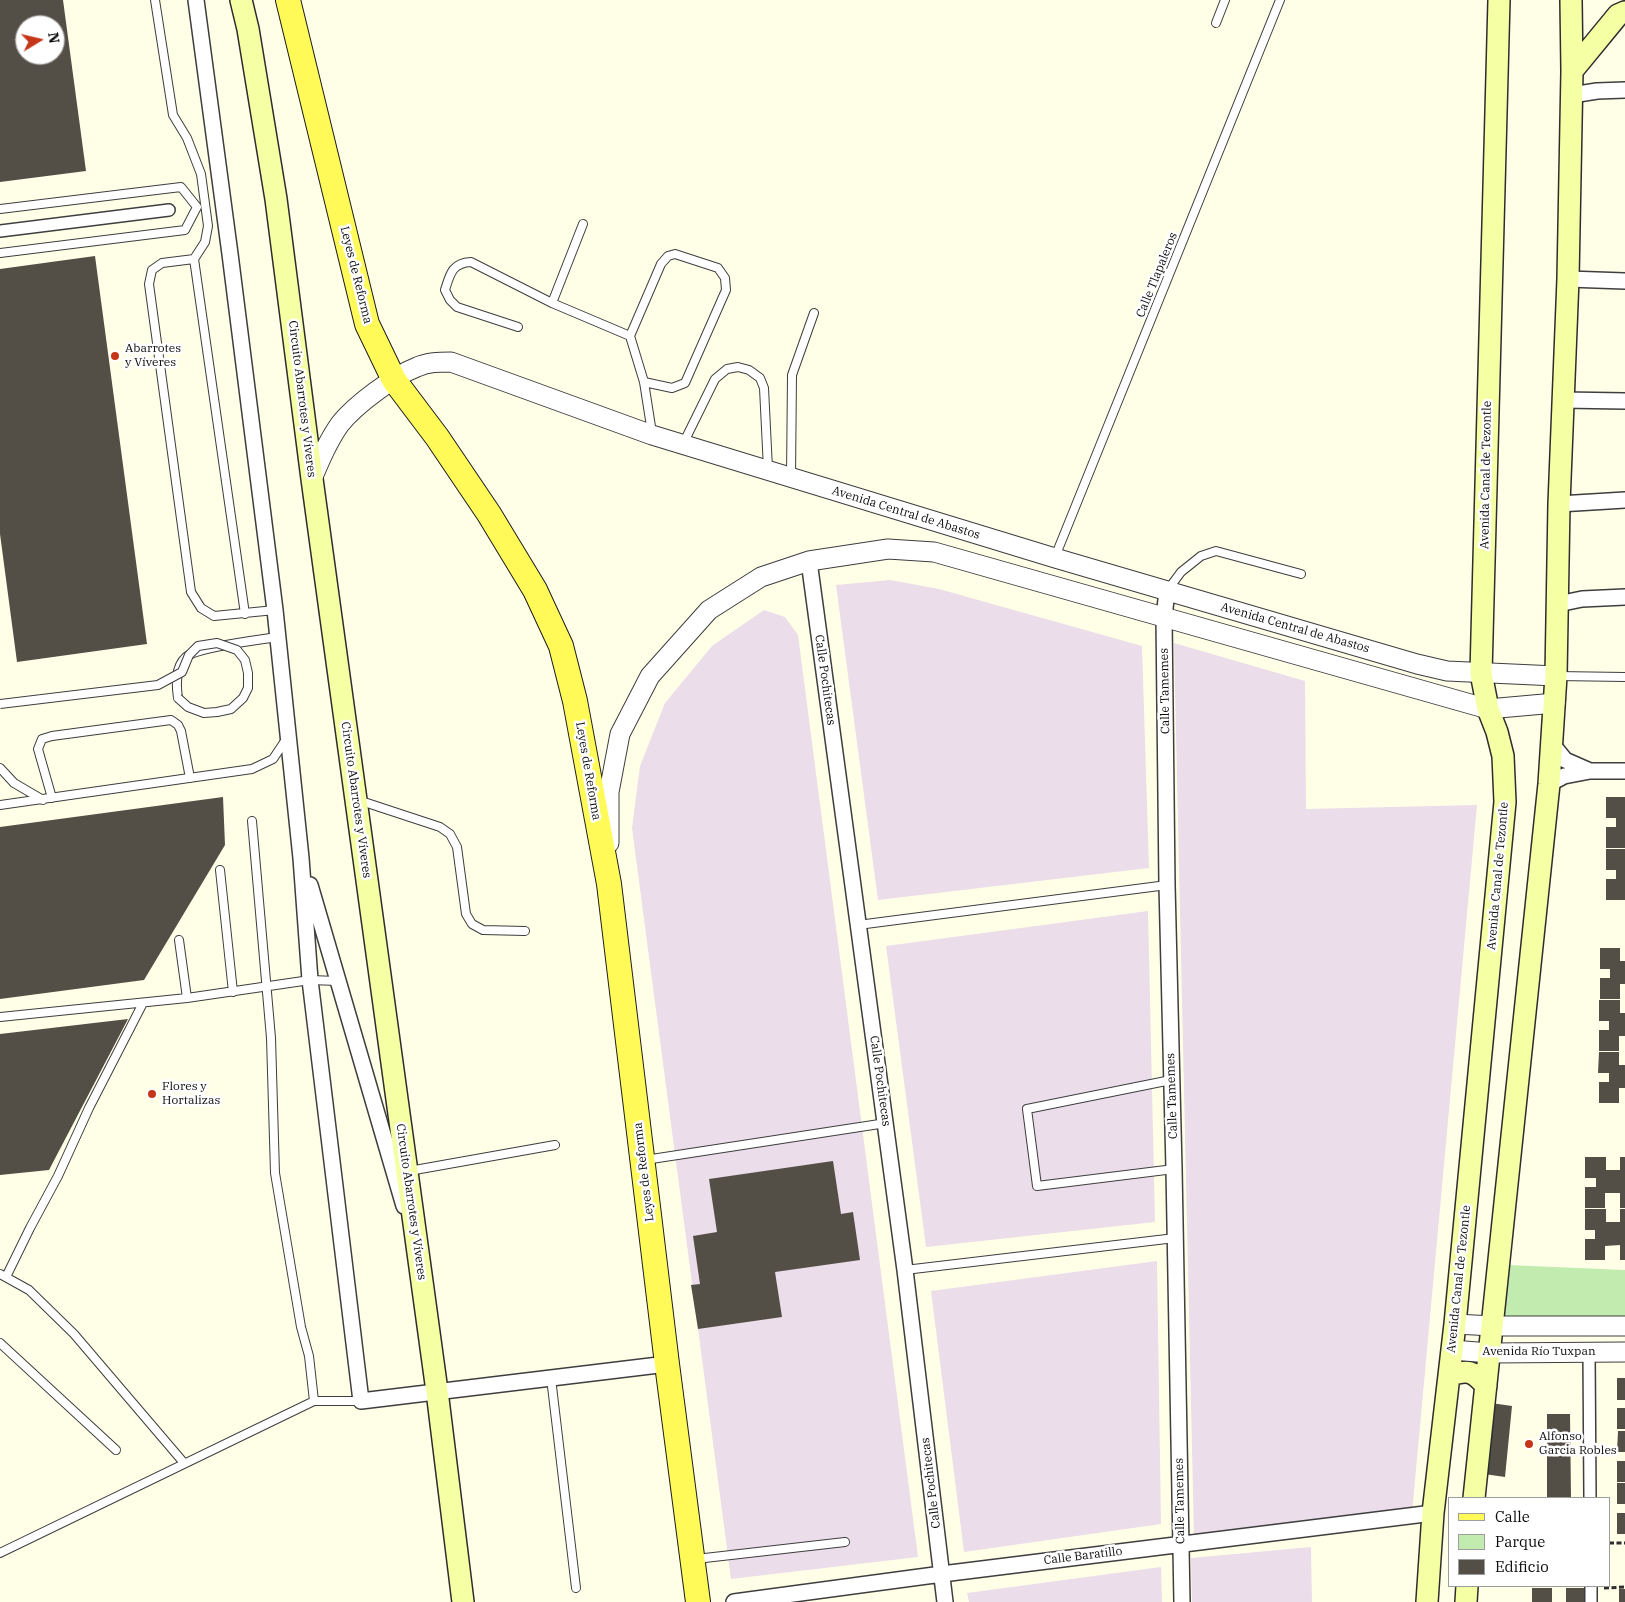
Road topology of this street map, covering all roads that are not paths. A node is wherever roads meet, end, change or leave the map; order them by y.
1 (155, 0) edge
2 (196, 0) edge
3 (241, 0) edge
4 (288, 0) edge
5 (1225, 0) edge
6 (1280, 0) edge
7 (1499, 0) edge
8 (1571, 0) edge
9 (1625, 12) edge
10 (1216, 23) dead end
11 (1572, 71) junction
12 (1625, 90) edge
13 (1572, 95) junction
14 (0, 208) edge
15 (169, 210) dead end
16 (583, 224) dead end
17 (0, 231) edge
18 (0, 254) edge
19 (194, 259) junction
20 (1568, 279) junction
21 (1625, 281) edge
22 (552, 303) junction
23 (814, 313) dead end
24 (518, 327) dead end
25 (630, 336) junction
26 (394, 380) junction
27 (644, 382) junction
28 (1563, 400) junction
29 (1625, 401) edge
30 (652, 435) junction
31 (683, 444) junction
32 (768, 471) junction
33 (790, 477) junction
34 (312, 479) junction
35 (1625, 500) edge
36 (1559, 504) junction
37 (1055, 558) junction
38 (809, 561) junction
39 (1301, 574) dead end
40 (1167, 591) junction
41 (1625, 597) edge
42 (1558, 604) junction
43 (275, 610) junction
44 (245, 614) junction
45 (1164, 617) junction
46 (278, 637) junction
47 (1481, 673) junction
48 (1556, 676) junction
49 (1625, 677) edge
50 (1555, 703) junction
51 (0, 704) edge
52 (1488, 709) junction
53 (289, 735) junction
54 (1552, 744) junction
55 (0, 768) edge
56 (1625, 770) edge
57 (1590, 771) junction
58 (190, 778) junction
59 (1549, 784) junction
60 (52, 798) junction
61 (43, 800) junction
62 (356, 800) junction
63 (0, 805) edge
64 (252, 821) dead end
65 (301, 858) junction
66 (220, 870) dead end
67 (609, 884) junction
68 (1167, 885) junction
69 (858, 925) junction
70 (525, 930) dead end
71 (179, 940) dead end
72 (310, 980) junction
73 (338, 981) junction
74 (267, 986) junction
75 (233, 992) junction
76 (187, 998) junction
77 (143, 1002) junction
78 (0, 1017) edge
79 (1171, 1080) junction
80 (886, 1123) junction
81 (555, 1145) dead end
82 (643, 1160) junction
83 (1174, 1169) junction
84 (407, 1172) junction
85 (1176, 1238) junction
86 (418, 1254) junction
87 (905, 1270) junction
88 (3, 1275) edge
89 (1455, 1324) junction
90 (1493, 1326) junction
91 (1625, 1326) edge
92 (0, 1343) edge
93 (1452, 1350) junction
94 (1490, 1352) junction
95 (1589, 1352) junction
96 (1625, 1352) edge
97 (667, 1364) junction
98 (1449, 1376) junction
99 (552, 1378) junction
100 (1486, 1386) junction
101 (437, 1391) junction
102 (314, 1401) junction
103 (361, 1401) junction
104 (116, 1450) dead end
105 (184, 1463) junction
106 (1474, 1497) edge
107 (1590, 1497) edge
108 (1433, 1513) junction
109 (845, 1542) dead end
110 (1180, 1544) junction
111 (0, 1553) edge
112 (693, 1559) junction
113 (942, 1574) junction
114 (1467, 1587) edge
115 (1591, 1587) edge
116 (576, 1588) dead end
117 (463, 1602) edge
118 (698, 1602) edge
119 (734, 1602) edge
120 (945, 1602) edge
121 (1182, 1602) edge
122 (1427, 1602) edge
123 (1466, 1602) edge
124 (1591, 1602) edge

1 - 19 lane
2 - 43 street
3 - 34 main road, Circuito Abarrotes y Víveres
4 - 26 main road, Leyes de Reforma
5 - 10 lane
6 - 37 lane, Calle Tlapaleros
7 - 47 main road, Avenida Canal de Tezontle
8 - 11 main road
9 - 11 main road
11 - 13 main road
12 - 13 street
13 - 20 main road
14 - 18 lane
15 - 17 street
16 - 22 lane
19 - 44 lane
19 - 44 lane
20 - 21 street
20 - 28 main road
22 - 24 lane
22 - 25 lane
23 - 33 lane
25 - 27 lane
25 - 27 lane
26 - 30 street, Avenida Central de Abastos
26 - 34 street, Avenida Central de Abastos
26 - 67 main road, Leyes de Reforma
27 - 30 lane
28 - 29 street
28 - 36 main road
30 - 31 street, Avenida Central de Abastos
31 - 32 street, Avenida Central de Abastos
31 - 32 lane
32 - 33 street, Avenida Central de Abastos
33 - 37 street, Avenida Central de Abastos
34 - 62 main road, Circuito Abarrotes y Víveres
35 - 36 street
36 - 42 main road
37 - 40 street, Avenida Central de Abastos
38 - 45 street, Avenida Central de Abastos
38 - 67 street, Avenida Central de Abastos
38 - 69 street, Calle Pochitecas
39 - 40 lane
40 - 45 street, Calle Tamemes
40 - 47 street, Avenida Central de Abastos
41 - 42 street
42 - 48 main road
43 - 44 lane
43 - 46 street
45 - 52 street, Avenida Central de Abastos
45 - 68 street, Calle Tamemes
46 - 51 lane, bridge
46 - 53 street
47 - 48 street, Avenida Central de Abastos
47 - 52 main road, Avenida Canal de Tezontle
48 - 49 lane
48 - 50 main road
50 - 52 street, Avenida Central de Abastos
50 - 54 main road
52 - 89 main road, Avenida Canal de Tezontle
53 - 58 lane
53 - 65 street
54 - 57 street
54 - 59 main road
55 - 61 lane
56 - 57 street
57 - 59 street
58 - 60 lane
58 - 60 lane
59 - 90 main road
60 - 61 lane
61 - 63 lane
62 - 70 lane
62 - 84 main road, Circuito Abarrotes y Víveres
64 - 74 lane
65 - 72 street
65 - 73 street
66 - 75 lane
67 - 82 main road, Leyes de Reforma
68 - 69 lane
68 - 79 street, Calle Tamemes
69 - 80 street, Calle Pochitecas
71 - 76 lane
72 - 73 lane
72 - 74 lane
72 - 103 street
73 - 86 street
74 - 75 lane
74 - 102 lane
75 - 76 lane
76 - 77 lane
77 - 78 lane
77 - 88 lane
79 - 83 street, Calle Tamemes
79 - 83 lane
80 - 82 lane
80 - 87 street, Calle Pochitecas
81 - 84 lane
82 - 97 main road, Leyes de Reforma
83 - 85 street, Calle Tamemes
84 - 86 main road, Circuito Abarrotes y Víveres
85 - 87 lane
85 - 110 street, Calle Tamemes
86 - 101 main road, Circuito Abarrotes y Víveres
87 - 113 street, Calle Pochitecas
88 - 105 lane
89 - 90 street, Avenida Río Tuxpan
89 - 93 main road, Avenida Canal de Tezontle
90 - 91 street, Avenida Río Tuxpan
90 - 94 main road
92 - 104 lane
93 - 94 street, Avenida Río Tuxpan
93 - 98 main road, Avenida Canal de Tezontle
94 - 95 street, Avenida Río Tuxpan
94 - 100 main road
95 - 96 street, Avenida Río Tuxpan
95 - 107 street
97 - 99 street
97 - 112 main road, Leyes de Reforma
98 - 100 main road
98 - 108 main road, Avenida Canal de Tezontle
99 - 101 street
99 - 116 lane
100 - 106 main road
101 - 103 street
101 - 117 main road, Circuito Abarrotes y Víveres
102 - 103 lane
102 - 105 lane
105 - 111 lane
108 - 110 street, Calle Baratillo
108 - 122 main road, Avenida Canal de Tezontle
109 - 112 lane
110 - 113 street, Calle Baratillo
110 - 121 street, Calle Tamemes
112 - 118 main road, Leyes de Reforma
113 - 119 street, Calle Baratillo
113 - 120 street, Calle Pochitecas
114 - 123 main road
115 - 124 street

